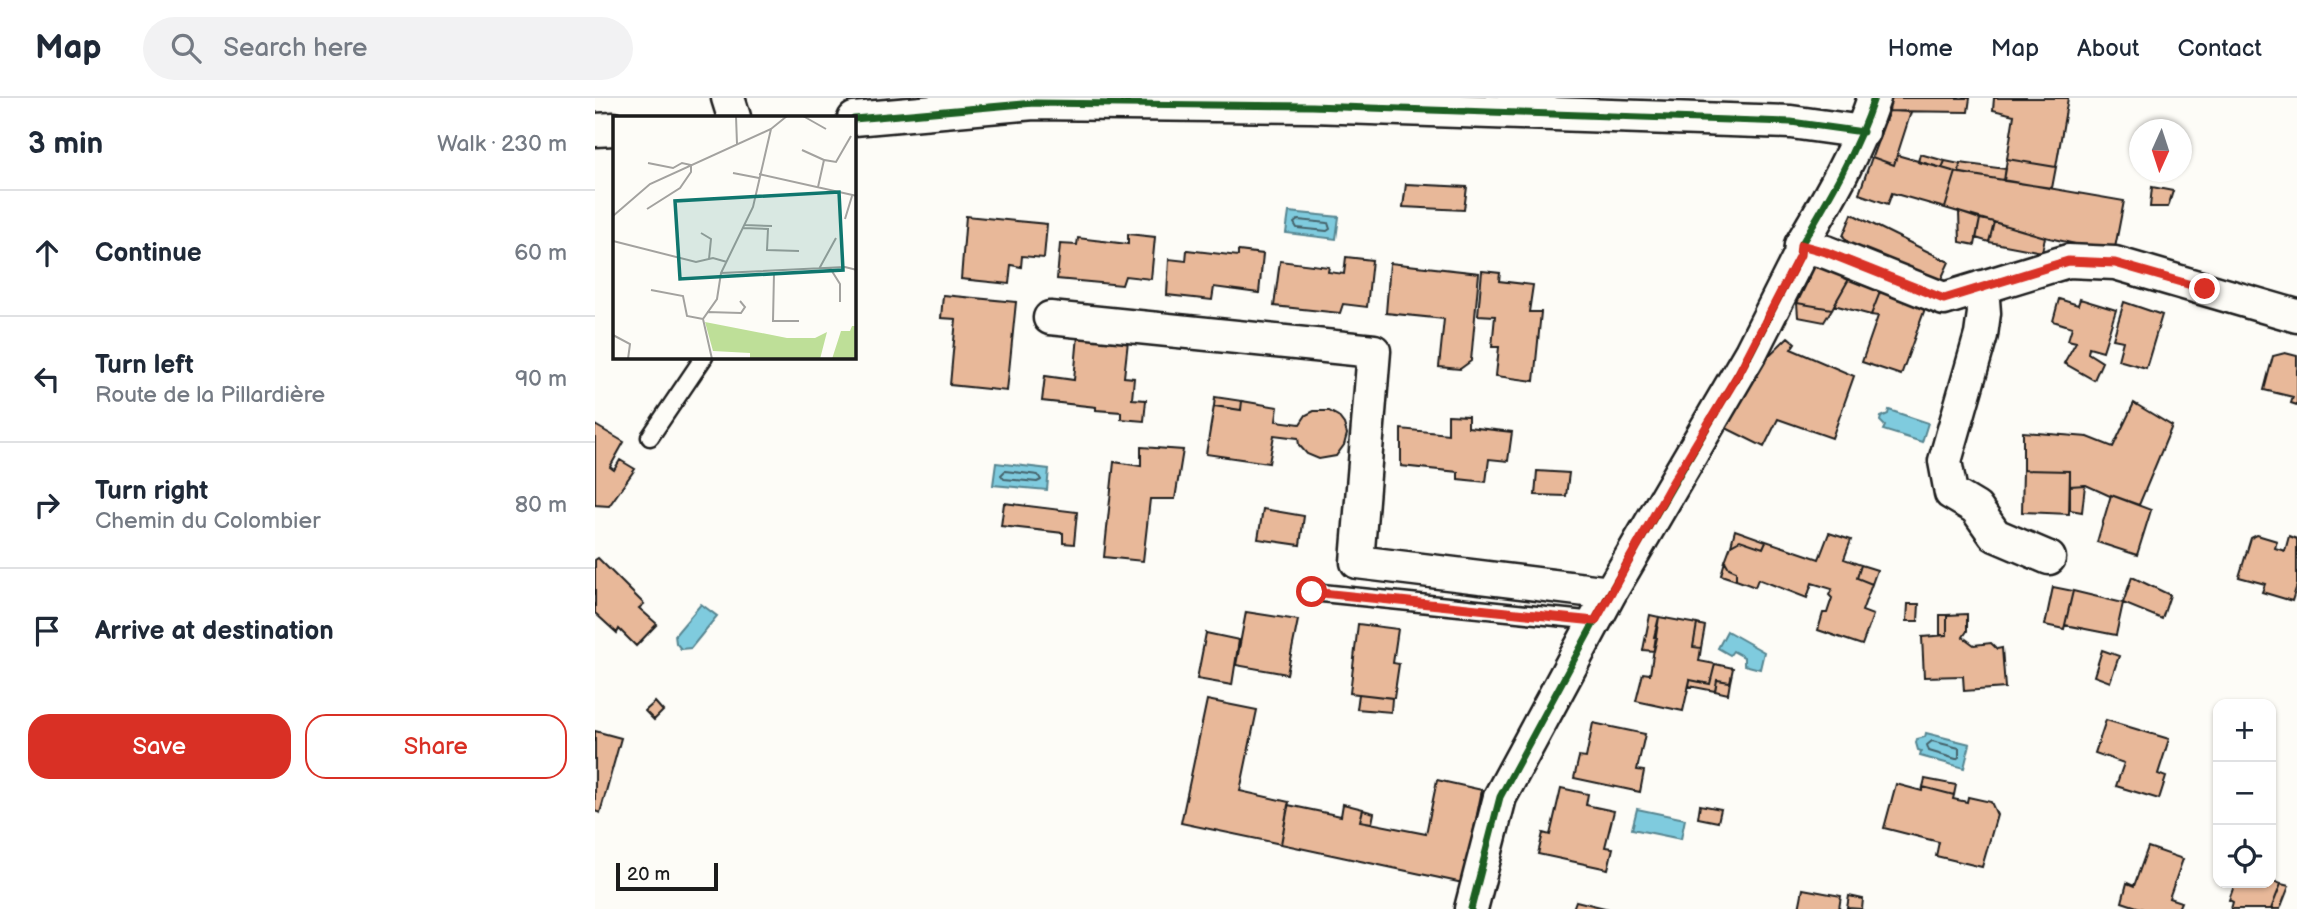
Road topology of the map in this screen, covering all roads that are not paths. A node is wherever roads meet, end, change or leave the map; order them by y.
1 (728, 98) edge
2 (1874, 98) edge
3 (1312, 102) edge
4 (734, 116) edge
5 (856, 119) edge
6 (613, 129) edge
7 (595, 130) edge
8 (1863, 132) junction
9 (1801, 245) junction
10 (1983, 287) junction
11 (2297, 316) edge
12 (1050, 318) dead end
13 (703, 359) edge
14 (650, 437) dead end
15 (2049, 558) dead end
16 (1312, 592) dead end
17 (1610, 593) junction
18 (1595, 621) junction
19 (1471, 909) edge

1 - 4 street
2 - 8 street
3 - 5 street
3 - 8 street
6 - 7 street
8 - 9 street
9 - 10 street
9 - 17 street
10 - 11 street
10 - 15 street
12 - 17 street
13 - 14 lane
16 - 18 lane
17 - 18 street
18 - 19 street

